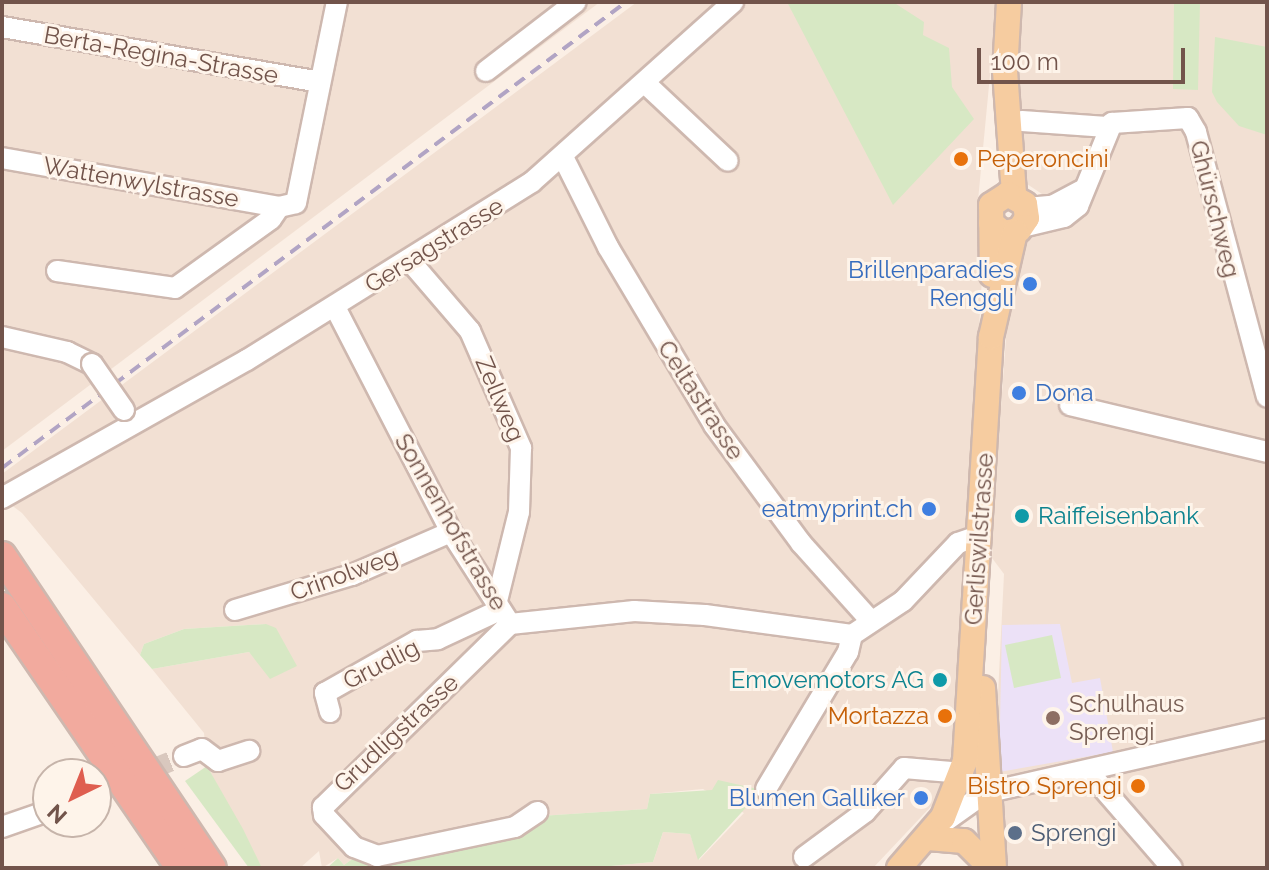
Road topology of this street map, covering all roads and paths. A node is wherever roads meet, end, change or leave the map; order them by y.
1 (337, 2) edge
2 (576, 2) edge
3 (733, 2) edge
4 (1009, 2) edge
5 (2, 27) edge
6 (486, 71) dead end
7 (320, 82) junction
8 (646, 84) junction
9 (1022, 121) dead end
10 (1107, 127) junction
11 (563, 157) junction
12 (2, 158) edge
13 (728, 161) dead end
14 (279, 207) junction
15 (1015, 212) junction
16 (410, 261) junction
17 (57, 271) dead end
18 (994, 304) junction
19 (335, 307) junction
20 (2, 337) edge
21 (1267, 397) edge
22 (1070, 405) dead end
23 (128, 416) junction
24 (1267, 452) edge
25 (2, 498) edge
26 (451, 532) junction
27 (981, 535) junction
28 (2, 556) edge
29 (978, 602) junction
30 (2, 607) edge
31 (235, 610) dead end
32 (502, 613) junction
33 (871, 621) junction
34 (49, 625) junction
35 (852, 635) junction
36 (330, 712) dead end
37 (1267, 729) edge
38 (249, 751) dead end
39 (193, 752) tunnel mouth
40 (1088, 771) junction
41 (114, 772) junction
42 (963, 773) junction
43 (766, 789) dead end
44 (985, 793) junction
45 (537, 812) dead end
46 (32, 817) edge
47 (2, 827) edge
48 (932, 832) junction
49 (804, 857) dead end
50 (160, 868) edge
51 (181, 868) edge
52 (212, 868) edge
53 (230, 868) edge
54 (899, 868) edge
55 (992, 868) edge
56 (1172, 868) edge

1 - 7 street
2 - 6 street
3 - 8 street, Gersagstrasse
4 - 15 main road, Gerliswilstrasse
5 - 7 street, Berta-Regina-Strasse
7 - 14 street
8 - 11 street, Gersagstrasse
8 - 13 street
9 - 10 street
10 - 15 street
10 - 21 street, Ghürschweg
11 - 16 street, Gersagstrasse
11 - 33 street, Celtastrasse
12 - 14 street, Wattenwylstrasse
14 - 17 street
15 - 18 main road, Gerliswilstrasse
15 - 18 main road, Gerliswilstrasse
16 - 19 street, Gersagstrasse
16 - 32 street, Zellweg
18 - 27 main road, Gerliswilstrasse
19 - 23 street, Gersagstrasse
19 - 26 street, Sonnenhofstrasse
20 - 23 street, bridge
22 - 24 street
23 - 25 street, Gersagstrasse
26 - 31 street, Crinolweg
26 - 32 street, Sonnenhofstrasse
27 - 29 main road, Gerliswilstrasse
27 - 33 street
28 - 34 highway
29 - 42 main road, Gerliswilstrasse
29 - 44 main road
30 - 41 highway
32 - 35 street, Sonnenhofstrasse
32 - 36 street, Grudlig
32 - 45 street, Grudligstrasse
33 - 35 street
34 - 52 highway
34 - 53 highway
35 - 43 street
37 - 40 street
38 - 39 street
40 - 44 street
40 - 56 street
41 - 50 highway
41 - 51 highway
42 - 48 main road
42 - 49 street
44 - 48 street
44 - 55 main road
46 - 47 street
48 - 54 main road
48 - 55 main road

